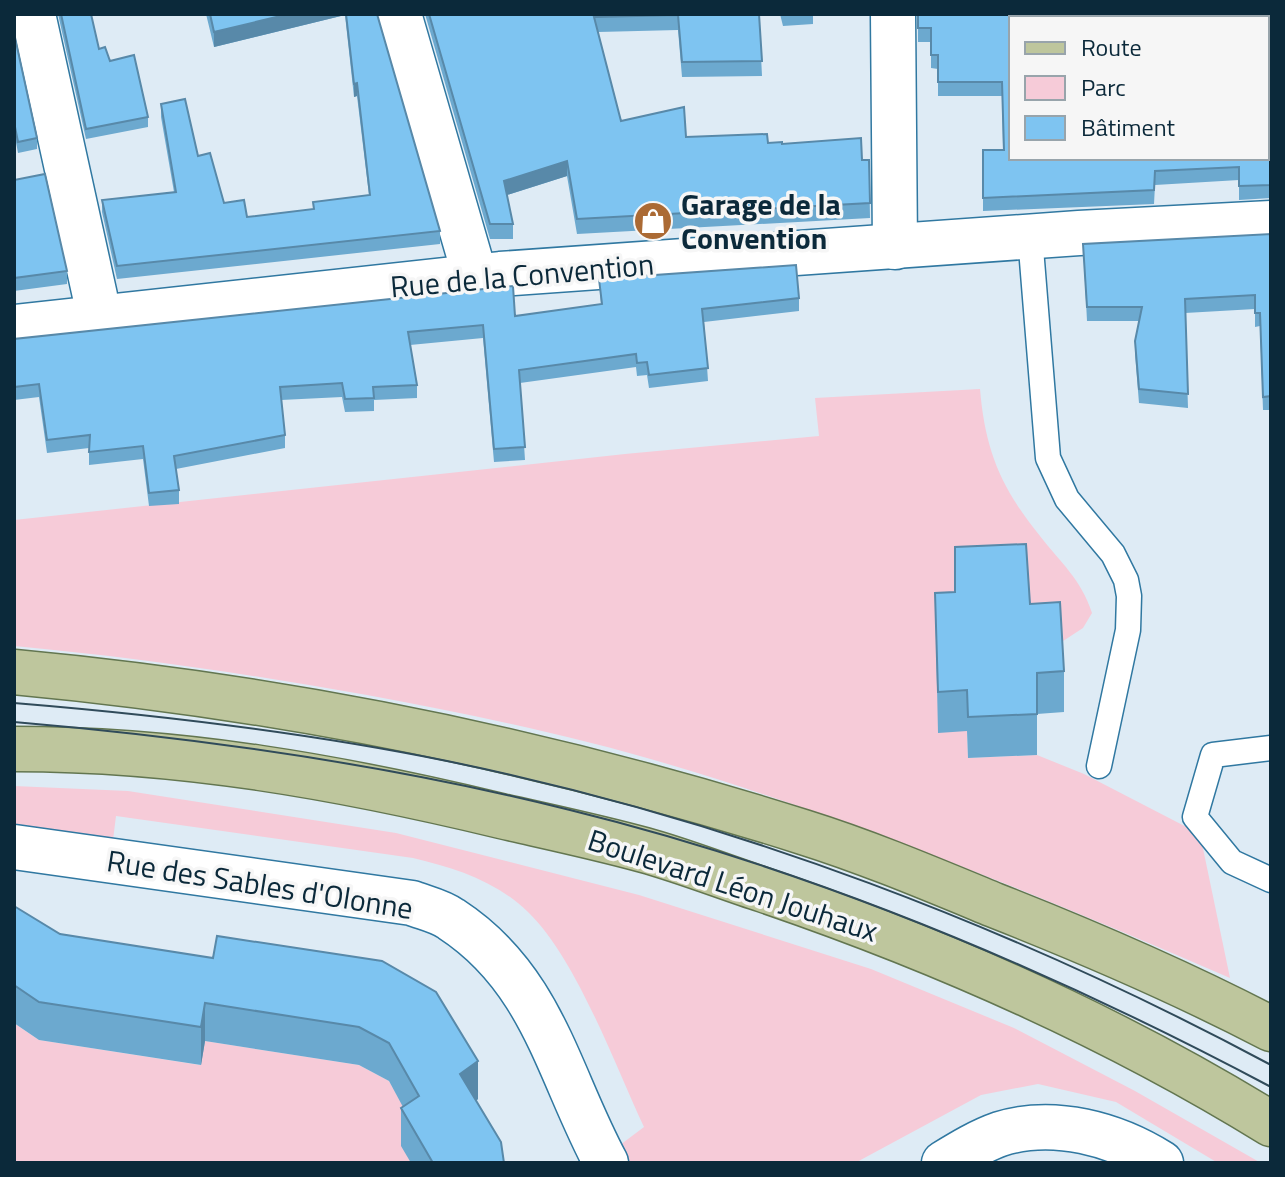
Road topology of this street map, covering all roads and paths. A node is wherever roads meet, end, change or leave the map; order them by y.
1 (33, 14) edge
2 (399, 14) edge
3 (893, 14) edge
4 (1271, 223) edge
5 (1030, 236) junction
6 (895, 247) junction
7 (475, 276) junction
8 (96, 317) junction
9 (14, 327) edge
10 (14, 672) edge
11 (1271, 748) edge
12 (14, 749) edge
13 (1099, 766) dead end
14 (14, 847) edge
15 (1271, 880) edge
16 (1271, 1029) edge
17 (1271, 1124) edge
18 (606, 1163) edge
19 (944, 1163) edge
20 (1161, 1163) edge

1 - 8 street
2 - 7 street
3 - 6 street
4 - 5 street, Rue de la Convention
5 - 6 street, Rue de la Convention
5 - 13 lane
6 - 7 street, Rue de la Convention
7 - 8 street, Rue de la Convention
8 - 9 street, Rue de la Convention
10 - 16 main road
11 - 15 lane
12 - 17 main road, Boulevard Léon Jouhaux
14 - 18 street, Rue des Sables d'Olonne
19 - 20 street

